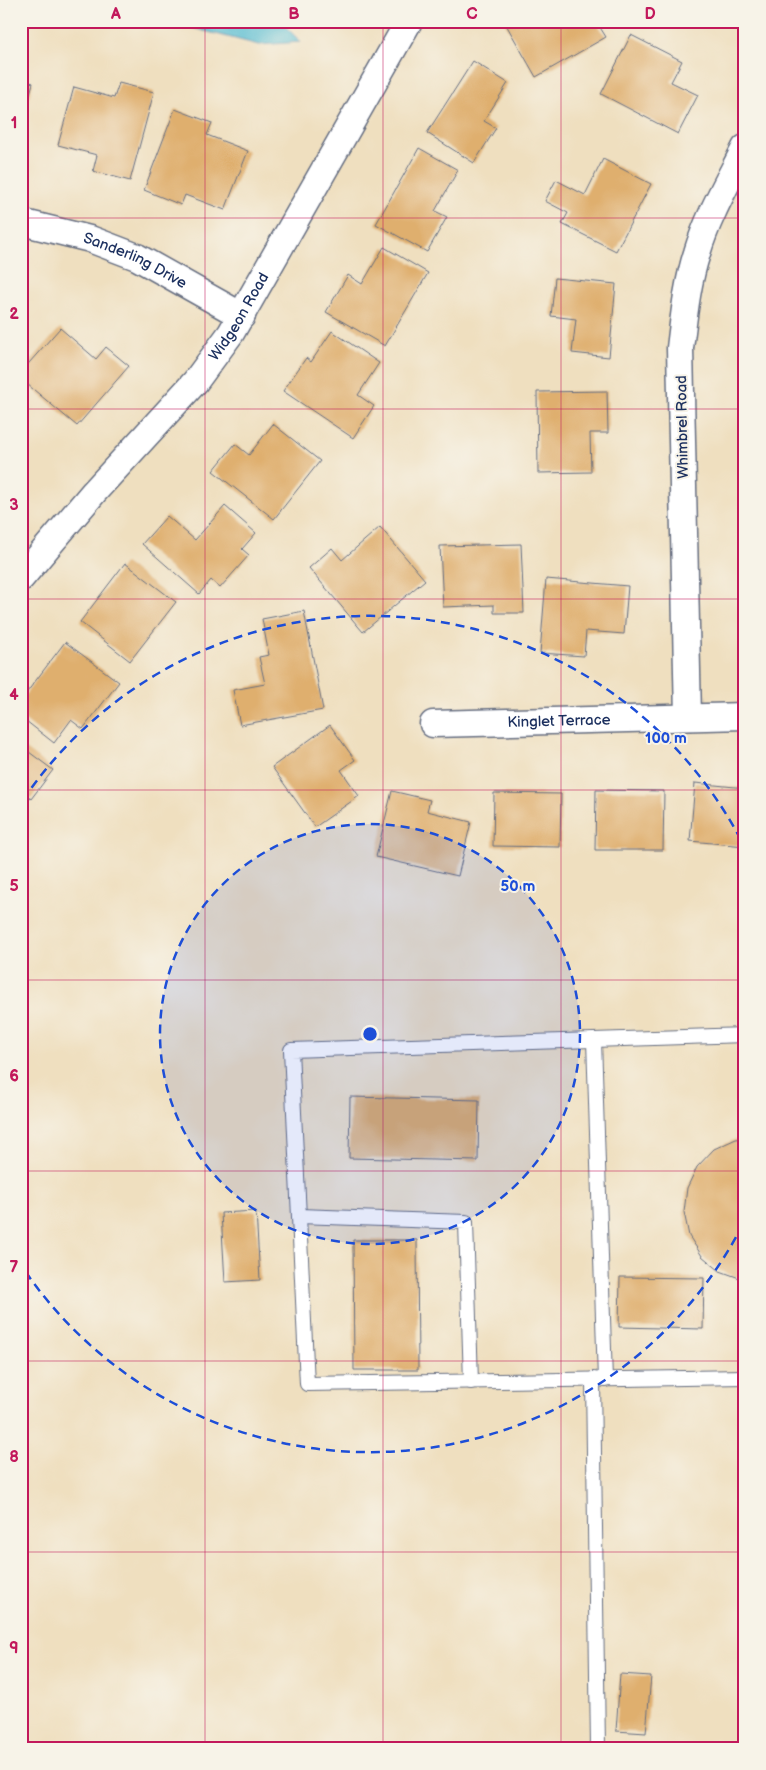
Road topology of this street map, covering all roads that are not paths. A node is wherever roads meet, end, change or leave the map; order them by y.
1 (410, 21) edge
2 (745, 148) edge
3 (21, 222) edge
4 (242, 316) junction
5 (21, 578) edge
6 (745, 716) edge
7 (688, 718) junction
8 (433, 724) dead end
9 (745, 1035) edge
10 (594, 1040) junction
11 (299, 1216) junction
12 (745, 1377) edge
13 (599, 1380) junction
14 (471, 1382) junction
15 (598, 1749) edge

1 - 4 street, Widgeon Road
2 - 7 street, Whimbrel Road
3 - 4 street, Sanderling Drive
4 - 5 street, Widgeon Road
6 - 7 street, Kinglet Terrace
7 - 8 street, Kinglet Terrace
9 - 10 lane
10 - 11 lane
10 - 13 lane
11 - 14 lane
11 - 14 lane
12 - 13 lane
13 - 14 lane
13 - 15 lane

